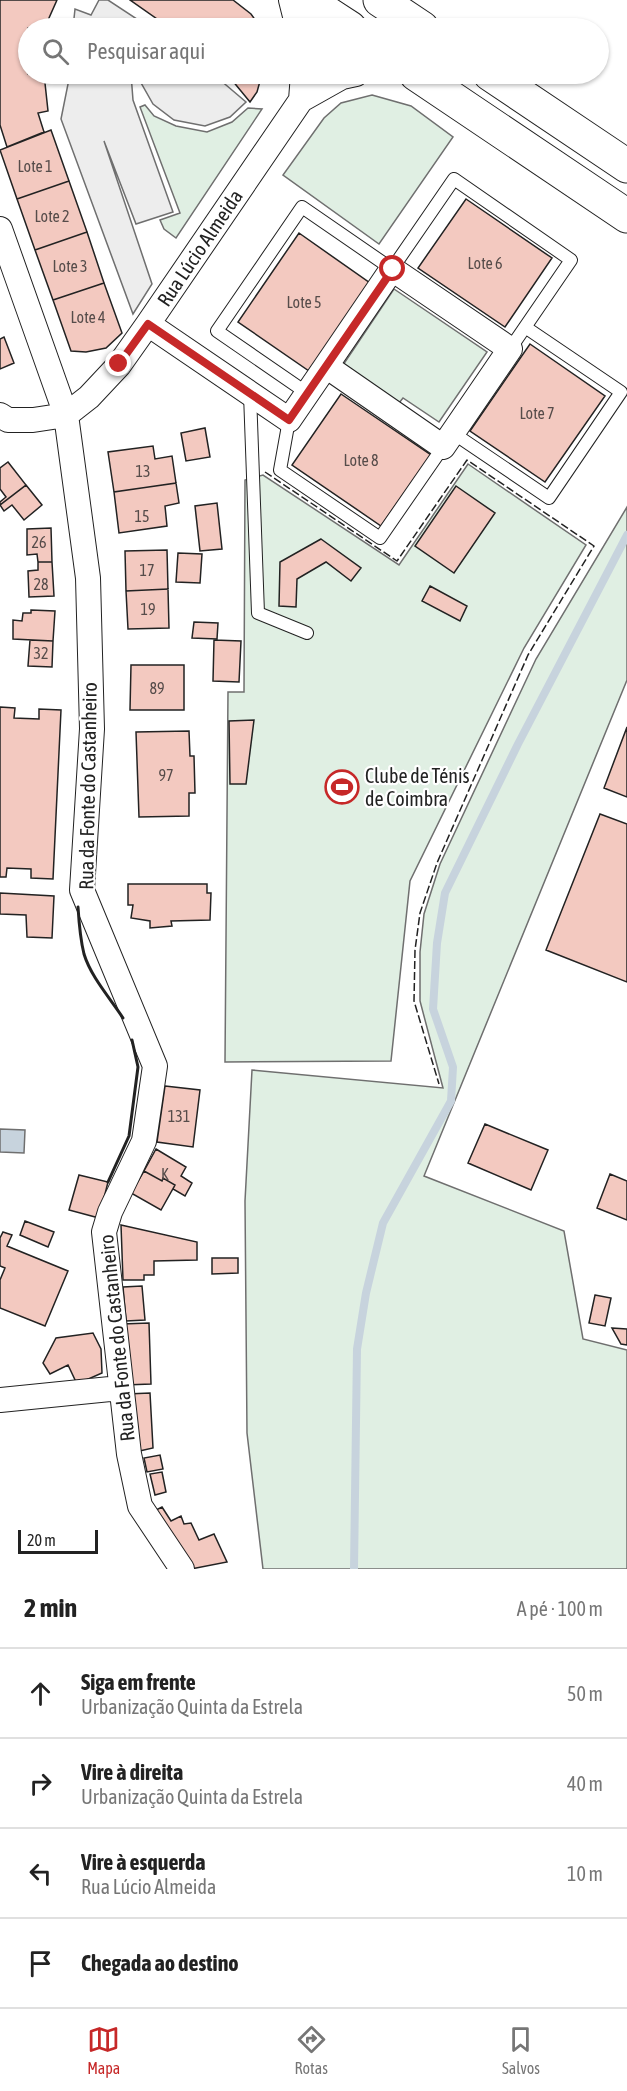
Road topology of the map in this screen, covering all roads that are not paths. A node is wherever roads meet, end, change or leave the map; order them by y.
1 (291, 0) edge
2 (307, 0) edge
3 (380, 0) edge
4 (296, 18) edge
5 (335, 18) edge
6 (407, 18) edge
7 (302, 84) edge
8 (330, 84) edge
9 (431, 84) edge
10 (505, 84) edge
11 (301, 100) junction
12 (627, 166) edge
13 (627, 216) edge
14 (0, 229) edge
15 (393, 269) junction
16 (148, 324) junction
17 (525, 327) junction
18 (510, 349) junction
19 (326, 366) junction
20 (250, 393) junction
21 (308, 393) junction
22 (0, 415) edge
23 (66, 415) junction
24 (289, 420) junction
25 (448, 440) junction
26 (307, 633) dead end
27 (120, 1388) junction
28 (0, 1400) edge
29 (182, 1569) edge

1 - 4 street
2 - 5 main road
3 - 6 main road
7 - 11 street, Rua Lúcio Almeida
8 - 11 street, Rua Lúcio Almeida
9 - 13 main road
10 - 12 main road
11 - 16 street, Rua Lúcio Almeida
14 - 23 street, Rua da Fonte do Castanheiro
15 - 17 lane
15 - 18 street
15 - 19 street
15 - 21 lane
16 - 20 street
16 - 23 street, Rua Lúcio Almeida
17 - 18 lane
17 - 25 lane
18 - 25 street
19 - 21 street
19 - 25 street
20 - 24 street
20 - 26 lane
21 - 24 street
22 - 23 street
23 - 27 street, Rua da Fonte do Castanheiro
24 - 25 lane
27 - 28 street
27 - 29 street, Rua da Fonte do Castanheiro

